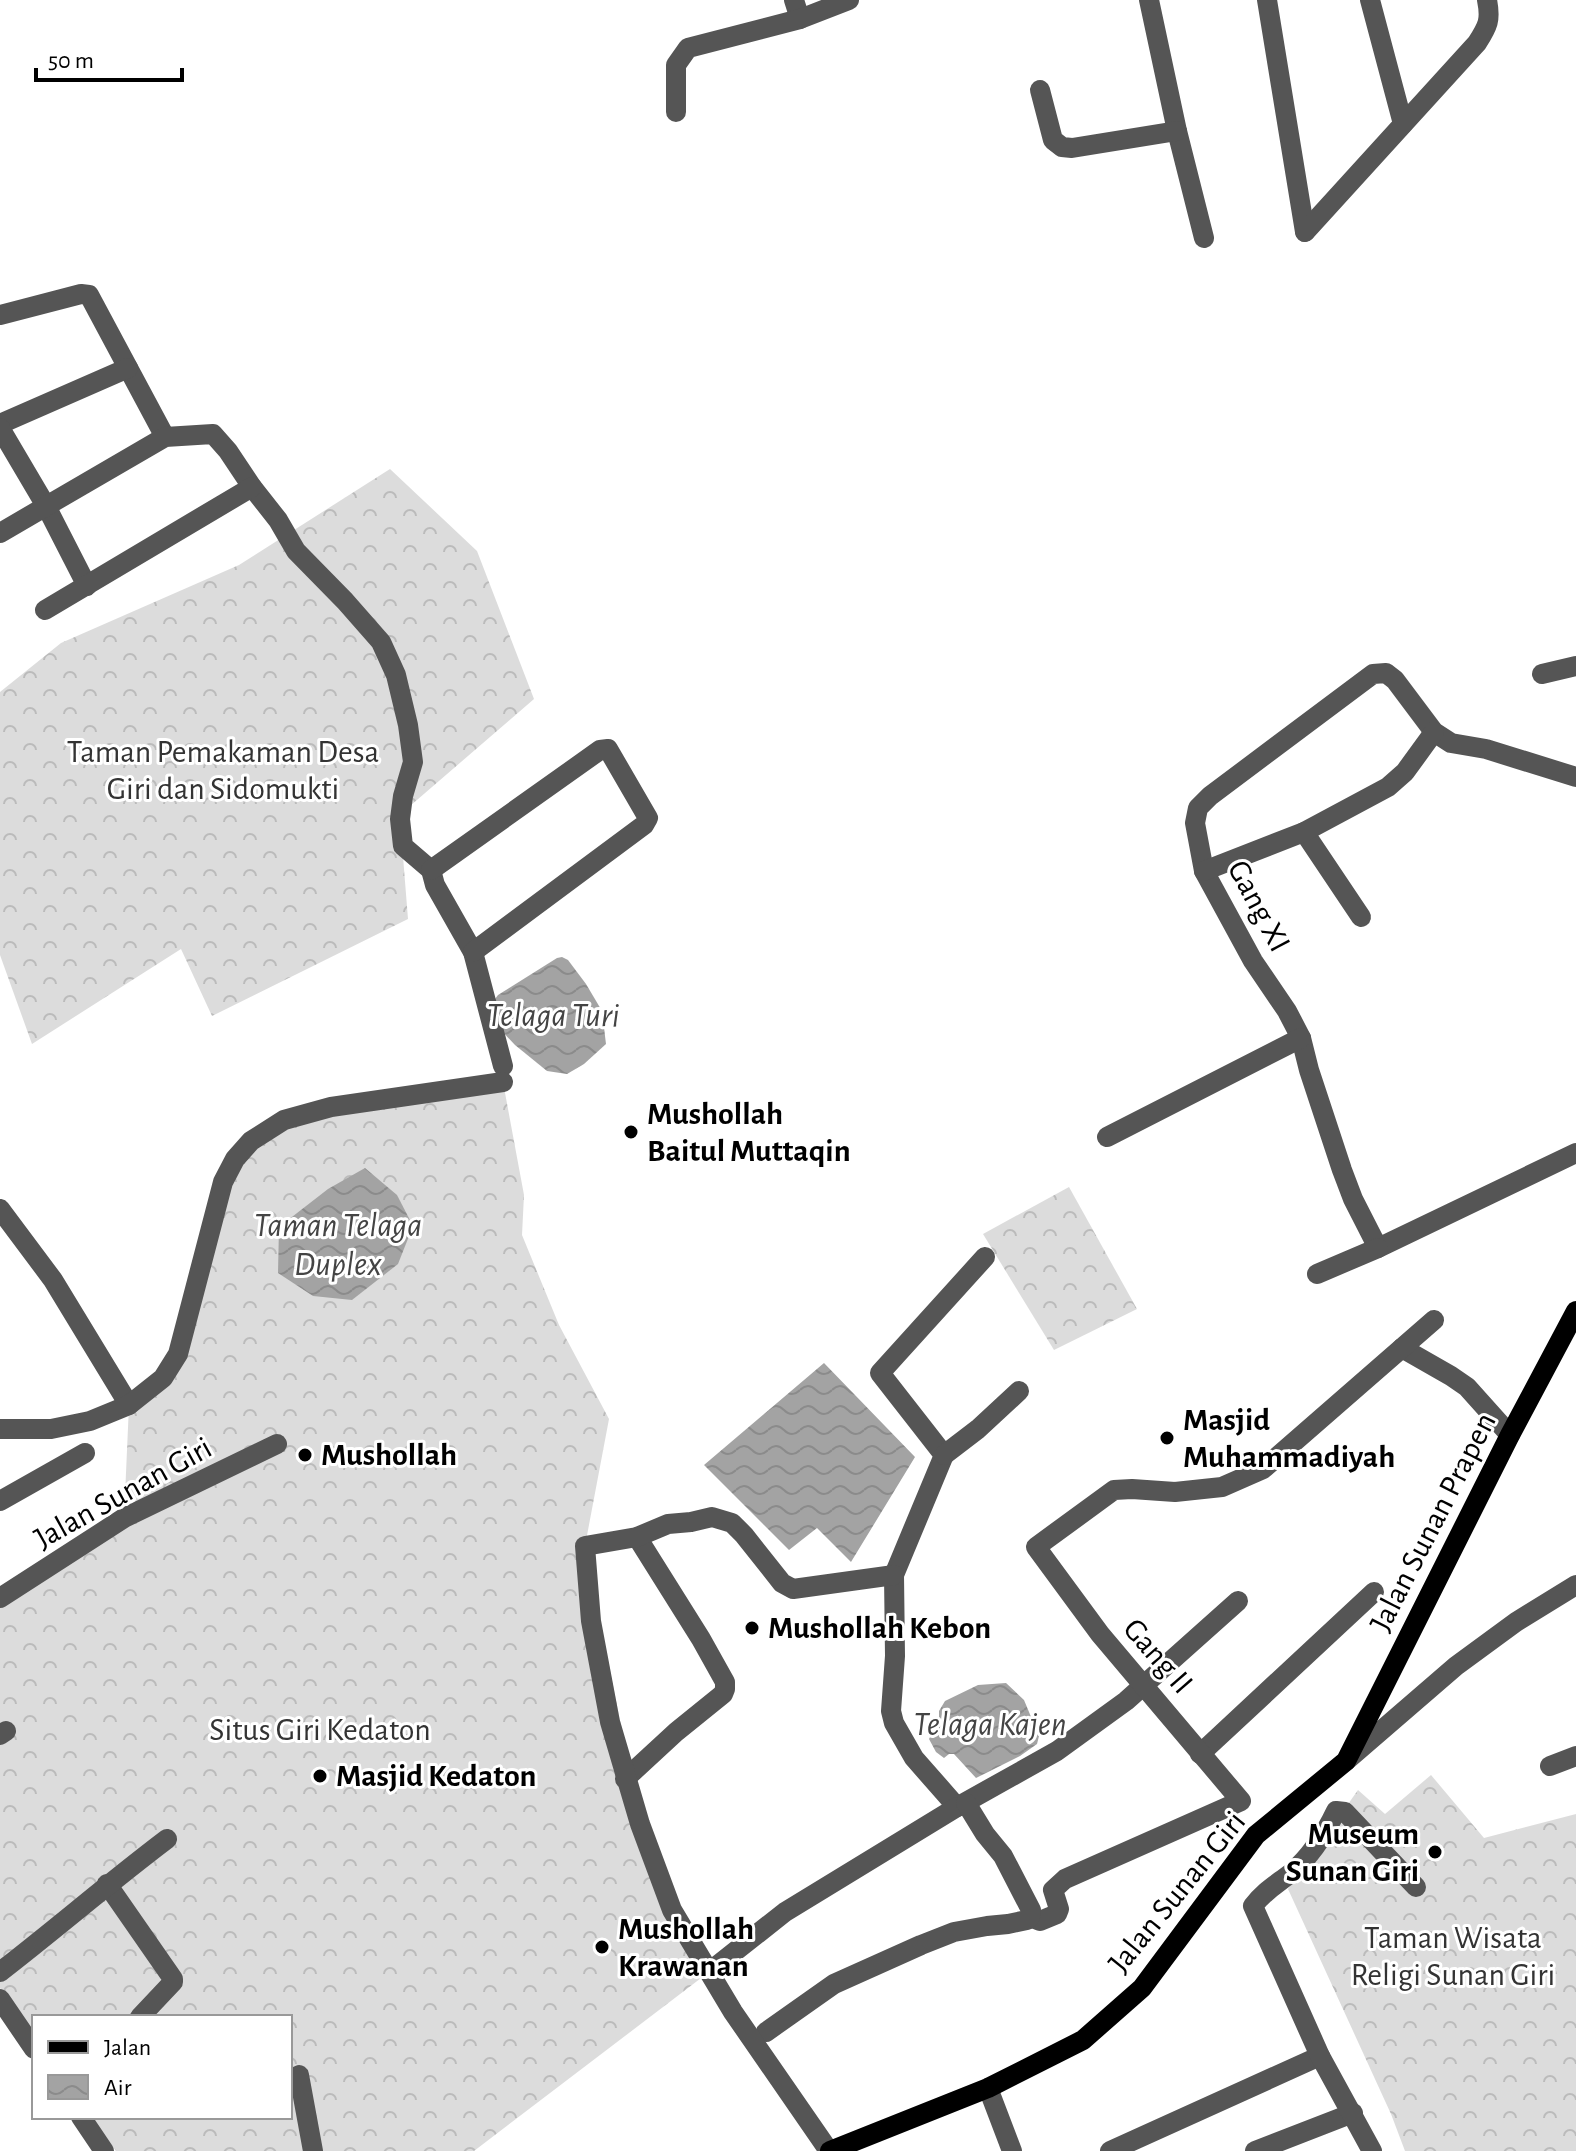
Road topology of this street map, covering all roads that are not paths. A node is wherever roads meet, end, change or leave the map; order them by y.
1 (849, 0) edge
2 (1149, 0) edge
3 (1267, 0) edge
4 (1370, 0) edge
5 (1487, 0) edge
6 (797, 10) edge
7 (1040, 90) dead end
8 (676, 112) dead end
9 (1403, 124) junction
10 (1177, 131) junction
11 (1204, 238) dead end
12 (0, 315) edge
13 (128, 368) junction
14 (0, 426) edge
15 (165, 437) junction
16 (252, 487) junction
17 (46, 506) junction
18 (0, 533) edge
19 (87, 586) junction
20 (45, 610) dead end
21 (1576, 666) edge
22 (1542, 674) dead end
23 (1434, 732) junction
24 (1576, 777) edge
25 (1304, 832) junction
26 (431, 870) junction
27 (1204, 871) junction
28 (1361, 917) dead end
29 (473, 952) junction
30 (1301, 1038) junction
31 (1107, 1137) dead end
32 (1576, 1153) edge
33 (0, 1209) edge
34 (1378, 1248) junction
35 (985, 1257) dead end
36 (1317, 1274) dead end
37 (1576, 1311) edge
38 (1434, 1320) dead end
39 (1402, 1348) junction
40 (1019, 1391) dead end
41 (129, 1405) junction
42 (0, 1429) edge
43 (1510, 1435) junction
44 (277, 1444) dead end
45 (85, 1453) dead end
46 (944, 1455) junction
47 (0, 1501) edge
48 (637, 1537) junction
49 (894, 1575) junction
50 (1576, 1585) edge
51 (1374, 1592) dead end
52 (0, 1598) edge
53 (1238, 1601) dead end
54 (1144, 1684) junction
55 (1200, 1754) junction
56 (1576, 1756) edge
57 (1346, 1761) junction
58 (1550, 1766) dead end
59 (625, 1779) junction
60 (961, 1805) junction
61 (167, 1839) dead end
62 (107, 1884) junction
63 (1416, 1887) dead end
64 (1030, 1917) junction
65 (0, 1972) edge
66 (709, 1972) junction
67 (0, 1999) edge
68 (142, 2015) edge
69 (766, 2032) dead end
70 (32, 2046) edge
71 (1320, 2056) junction
72 (299, 2075) dead end
73 (988, 2088) junction
74 (1353, 2113) junction
75 (82, 2119) edge
76 (104, 2151) edge
77 (313, 2151) edge
78 (830, 2151) edge
79 (1012, 2151) edge
80 (1110, 2151) edge
81 (1255, 2151) edge
82 (1372, 2151) edge

1 - 6 street
2 - 10 street
3 - 9 street
4 - 9 street
5 - 9 street
6 - 8 street
7 - 10 street
10 - 11 street
12 - 13 street
13 - 14 street
13 - 15 street
14 - 17 street
15 - 16 street
15 - 17 street
16 - 19 street
16 - 26 street
17 - 18 street
17 - 19 street
19 - 20 street
21 - 22 street
23 - 24 street
23 - 25 street
23 - 27 street, Gang XI
25 - 27 street
25 - 28 street
26 - 29 street
26 - 29 street
27 - 30 street, Gang XI
29 - 41 street
30 - 31 street
30 - 34 street, Gang XI
32 - 34 street
33 - 41 street
34 - 36 street
35 - 46 street
37 - 43 main road, Jalan Sunan Prapen
38 - 39 street
39 - 43 street
39 - 54 street, Gang II
40 - 46 street
41 - 42 street
43 - 57 main road, Jalan Sunan Prapen
44 - 52 street, Jalan Sunan Giri
45 - 47 street
46 - 49 street
48 - 49 street
48 - 59 street
48 - 59 street
49 - 60 street
50 - 57 street
51 - 55 street
53 - 54 street
54 - 55 street, Gang II
54 - 60 street
55 - 64 street, Gang II
56 - 58 street
57 - 73 main road, Jalan Sunan Giri
59 - 66 street
60 - 64 street
60 - 66 street
61 - 62 street
62 - 65 street
62 - 68 street
63 - 71 street
64 - 69 street
66 - 78 street
67 - 70 street
71 - 74 street
71 - 80 street
72 - 77 street
73 - 78 main road, Jalan Sunan Giri
73 - 79 street
74 - 81 street
74 - 82 street
75 - 76 street

